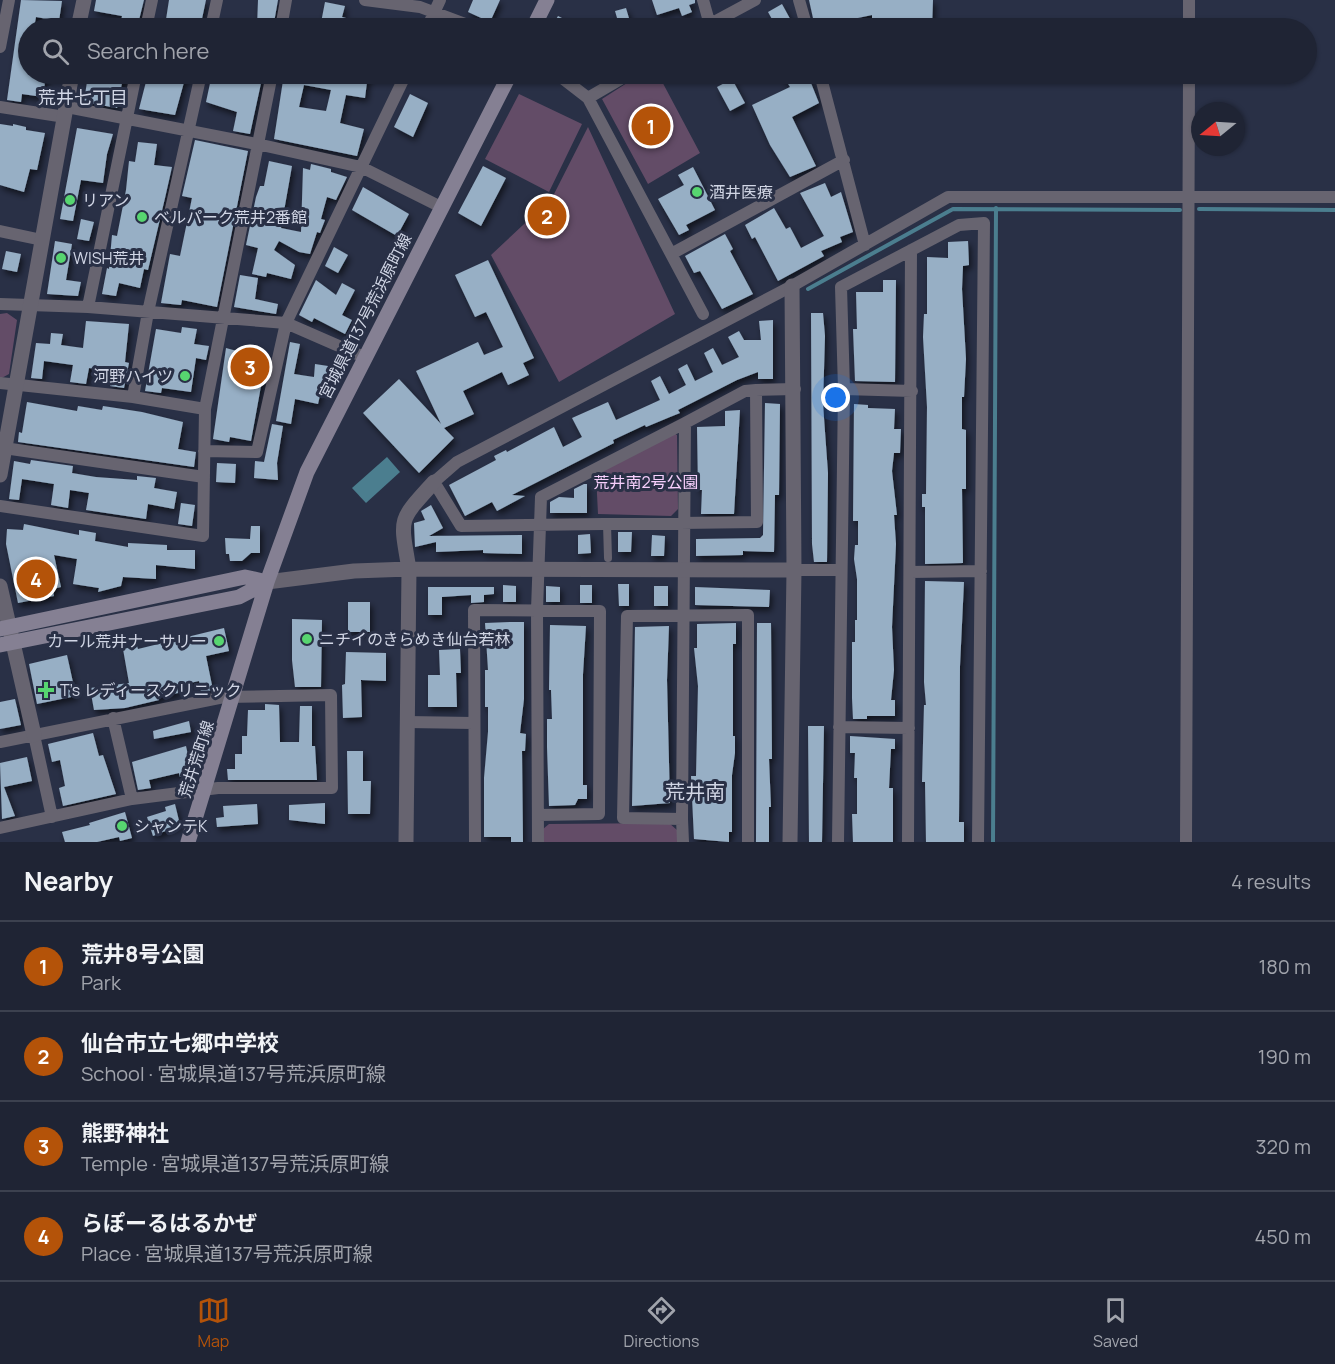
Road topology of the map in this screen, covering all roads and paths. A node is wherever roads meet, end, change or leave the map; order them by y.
1 (84, 0) edge
2 (152, 0) edge
3 (217, 0) edge
4 (286, 0) edge
5 (365, 0) edge
6 (441, 0) edge
7 (547, 0) edge
8 (703, 0) edge
9 (755, 0) edge
10 (799, 0) edge
11 (1189, 0) edge
12 (5, 8) edge
13 (435, 12) junction
14 (80, 18) edge
15 (148, 18) edge
16 (213, 18) edge
17 (283, 18) edge
18 (432, 18) edge
19 (450, 18) edge
20 (538, 18) edge
21 (705, 18) edge
22 (722, 18) edge
23 (804, 18) edge
24 (1189, 18) edge
25 (0, 47) edge
26 (70, 84) edge
27 (134, 84) edge
28 (199, 84) edge
29 (270, 84) edge
30 (401, 84) edge
31 (505, 84) edge
32 (570, 84) edge
33 (612, 84) edge
34 (823, 84) edge
35 (1188, 84) edge
36 (588, 98) junction
37 (0, 107) edge
38 (66, 112) junction
39 (127, 118) junction
40 (189, 130) junction
41 (258, 144) junction
42 (844, 160) junction
43 (361, 168) junction
44 (1188, 196) junction
45 (1335, 197) edge
46 (441, 207) junction
47 (0, 231) edge
48 (42, 240) junction
49 (865, 244) junction
50 (911, 250) junction
51 (671, 254) junction
52 (792, 286) junction
53 (0, 304) edge
54 (29, 305) junction
55 (88, 307) junction
56 (148, 312) junction
57 (703, 315) dead end
58 (223, 318) junction
59 (286, 323) junction
60 (364, 357) junction
61 (7, 383) edge
62 (795, 389) junction
63 (844, 389) junction
64 (756, 390) junction
65 (912, 391) junction
66 (133, 397) junction
67 (205, 409) junction
68 (684, 423) junction
69 (4, 448) junction
70 (204, 451) junction
71 (0, 475) edge
72 (204, 477) junction
73 (434, 482) junction
74 (0, 506) edge
75 (607, 524) junction
76 (685, 524) junction
77 (540, 525) junction
78 (608, 558) dead end
79 (409, 569) junction
80 (539, 569) junction
81 (684, 570) junction
82 (794, 570) junction
83 (842, 570) junction
84 (981, 571) junction
85 (910, 572) junction
86 (267, 582) junction
87 (0, 586) edge
88 (537, 610) junction
89 (685, 616) junction
90 (6, 636) edge
91 (234, 699) junction
92 (113, 718) junction
93 (407, 723) junction
94 (473, 723) junction
95 (839, 727) junction
96 (909, 728) junction
97 (34, 735) junction
98 (0, 742) edge
99 (205, 790) junction
100 (132, 799) junction
101 (538, 815) junction
102 (52, 817) junction
103 (682, 819) junction
104 (0, 828) edge
105 (188, 842) edge
106 (406, 842) edge
107 (475, 842) edge
108 (538, 842) edge
109 (682, 842) edge
110 (748, 842) edge
111 (790, 842) edge
112 (838, 842) edge
113 (908, 842) edge
114 (978, 842) edge
115 (1186, 842) edge

1 - 14 street
2 - 15 street
3 - 16 street
4 - 17 street
5 - 13 street
6 - 13 street
7 - 20 main road
8 - 21 street
9 - 22 street
10 - 23 street
11 - 24 street
12 - 25 street
13 - 18 street
13 - 19 street
26 - 38 street
27 - 39 street
28 - 40 street
29 - 41 street
30 - 43 street
31 - 46 main road, 宮城県道137号荒浜原町線
32 - 36 street
33 - 36 street
34 - 42 street
35 - 44 street
36 - 51 street
37 - 38 street
38 - 39 street
38 - 48 street
39 - 40 street
39 - 55 street
40 - 41 street
40 - 56 street
41 - 43 street
41 - 58 street
42 - 49 street
42 - 51 street
43 - 46 street
43 - 59 street
44 - 45 street
44 - 49 street
44 - 115 street
46 - 60 main road, 宮城県道137号荒浜原町線
47 - 48 street
48 - 54 street
49 - 52 street
50 - 63 street
50 - 65 street
50 - 84 street
51 - 57 street
52 - 62 street
52 - 73 street
53 - 54 street
54 - 55 street
54 - 61 street
55 - 56 street
56 - 58 street
56 - 66 street
58 - 59 street
58 - 67 street
59 - 60 street
59 - 70 street
60 - 86 main road, 宮城県道137号荒浜原町線
61 - 66 street
61 - 69 street
62 - 64 street
62 - 82 street
63 - 65 street
63 - 83 street
64 - 68 street
64 - 76 street
65 - 85 street
66 - 67 street
67 - 70 street
68 - 76 street
68 - 77 street
69 - 71 street
69 - 72 street
70 - 72 street
72 - 74 street
73 - 77 street
73 - 79 street
75 - 76 street
75 - 77 street
75 - 78 street
76 - 81 street
77 - 80 street
79 - 80 street
79 - 86 street
79 - 93 street
80 - 81 street
80 - 88 street
81 - 82 street
81 - 89 street
82 - 83 street
82 - 111 street
83 - 95 street
84 - 85 street
84 - 114 street
85 - 96 street
86 - 90 main road
86 - 91 main road, 荒井荒町線
87 - 90 street
88 - 94 street
88 - 101 street
88 - 101 street
89 - 103 street
89 - 103 street
89 - 110 street
90 - 97 street
91 - 92 street
91 - 99 main road, 荒井荒町線
91 - 99 street
92 - 97 street
92 - 100 street
93 - 94 street
93 - 106 street
94 - 107 street
95 - 96 street
95 - 112 street
96 - 113 street
97 - 98 street
97 - 102 street
99 - 100 street
99 - 105 main road, 荒井荒町線
100 - 102 street
101 - 108 street
102 - 104 street
103 - 109 street

